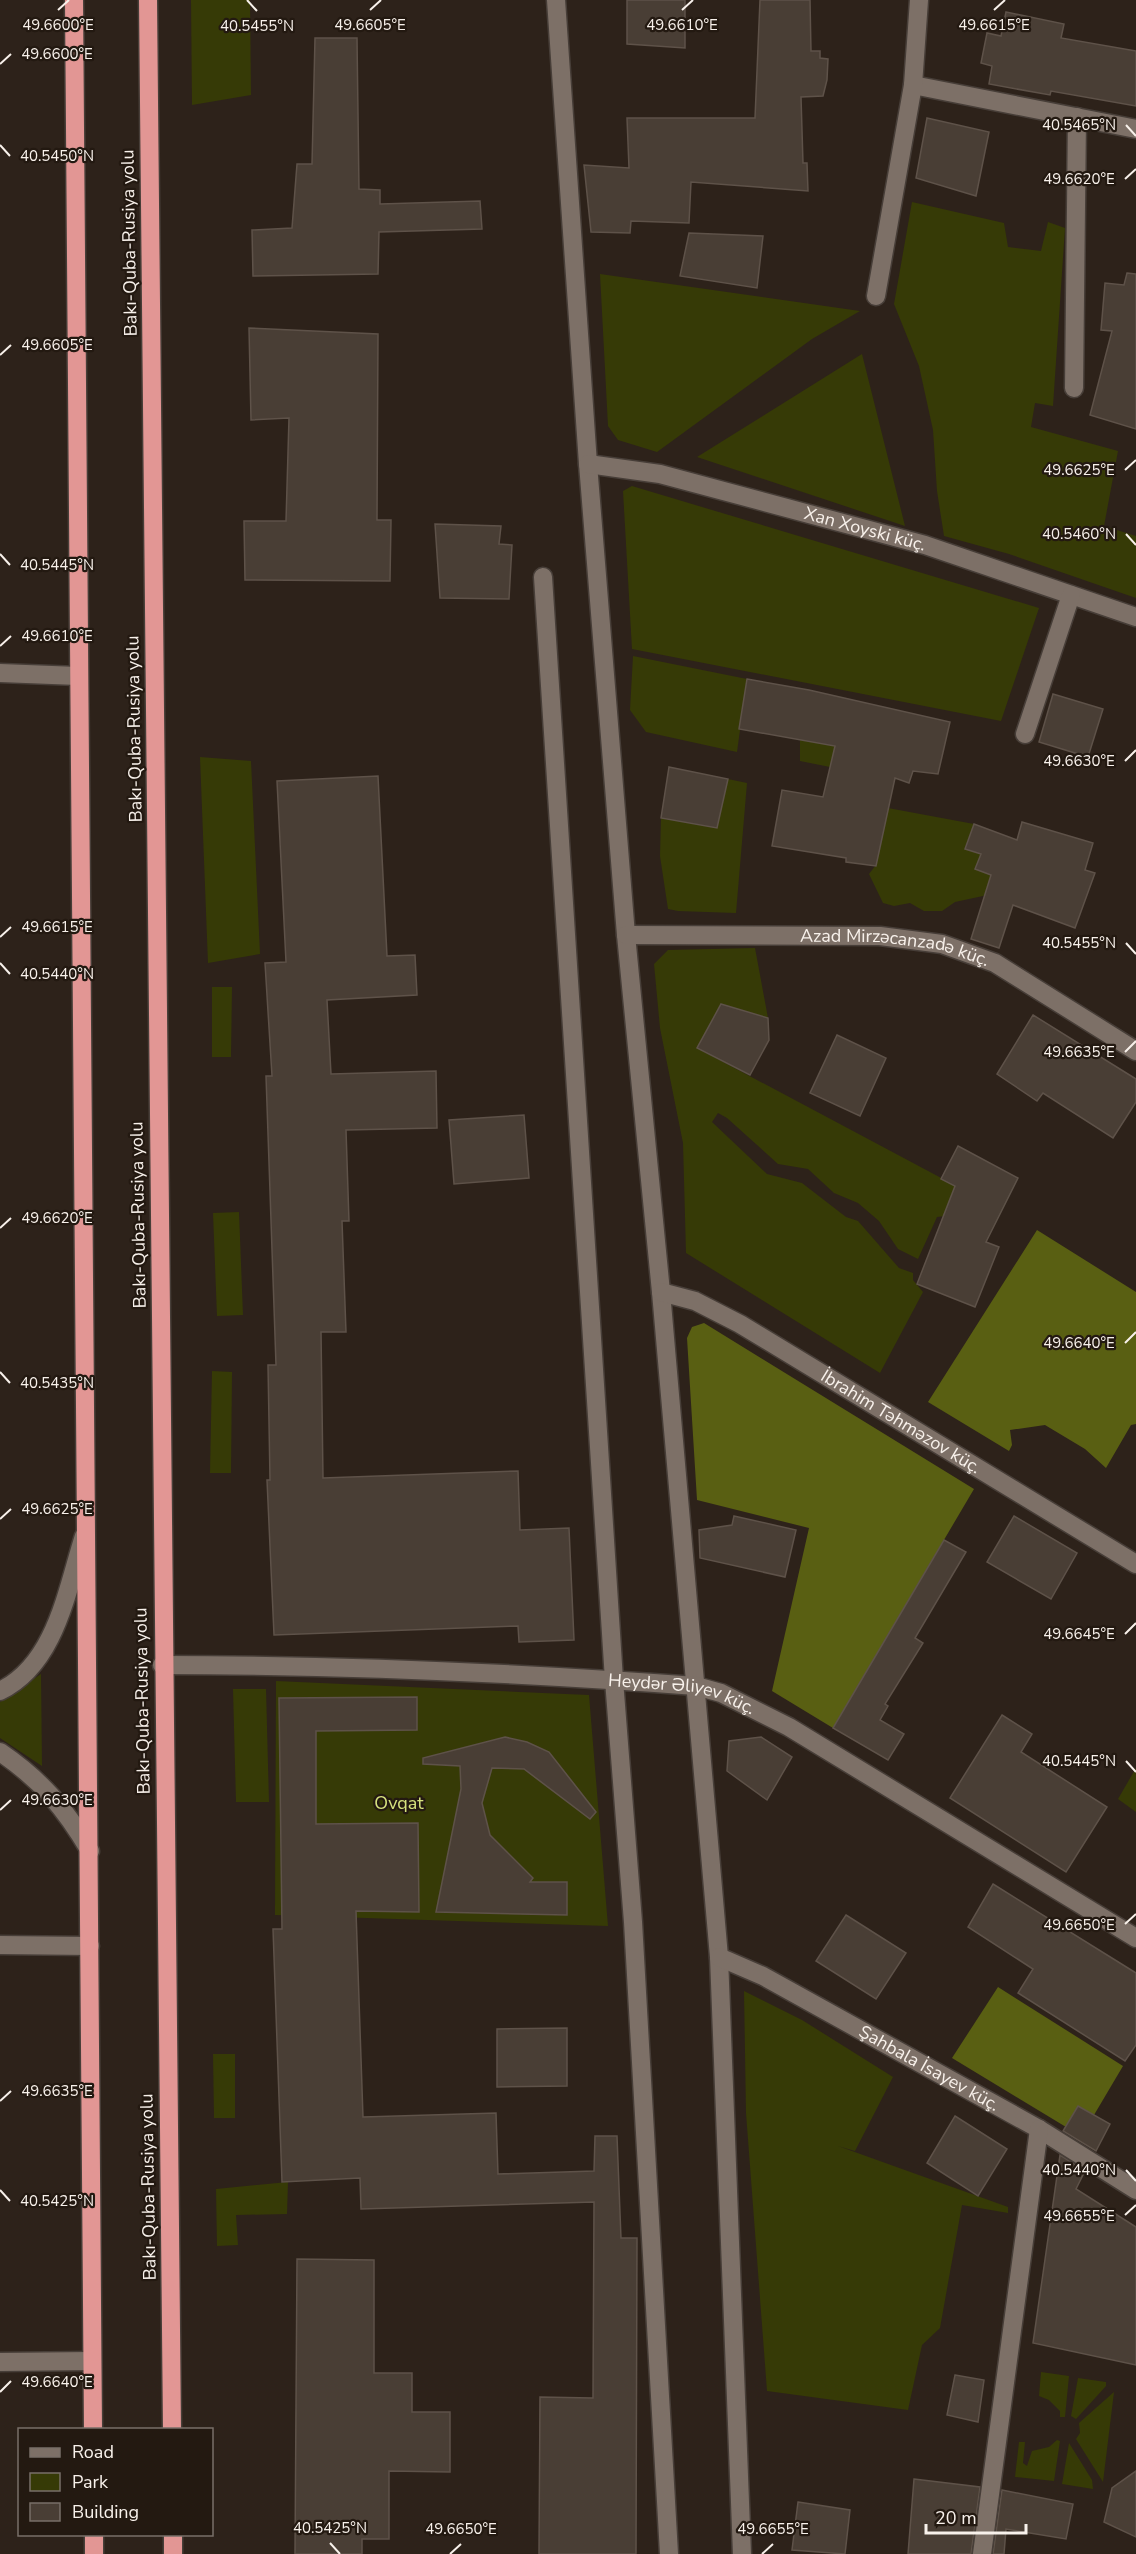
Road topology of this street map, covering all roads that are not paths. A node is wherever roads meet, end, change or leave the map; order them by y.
1 (74, 0) edge
2 (148, 0) edge
3 (556, 0) edge
4 (919, 0) edge
5 (913, 85) junction
6 (1077, 117) junction
7 (1136, 129) edge
8 (876, 296) dead end
9 (1074, 388) dead end
10 (588, 464) junction
11 (543, 577) dead end
12 (1071, 595) junction
13 (1136, 617) edge
14 (0, 673) edge
15 (78, 676) junction
16 (1025, 734) dead end
17 (626, 935) junction
18 (1136, 1051) edge
19 (661, 1293) junction
20 (87, 1528) junction
21 (1136, 1564) edge
22 (162, 1665) junction
23 (614, 1680) junction
24 (696, 1686) junction
25 (0, 1691) edge
26 (0, 1752) edge
27 (90, 1851) junction
28 (1136, 1938) edge
29 (0, 1946) edge
30 (90, 1946) junction
31 (719, 1957) junction
32 (1039, 2129) junction
33 (1136, 2190) edge
34 (92, 2361) junction
35 (0, 2362) edge
36 (93, 2428) edge
37 (172, 2428) edge
38 (94, 2536) edge
39 (173, 2536) edge
40 (94, 2554) edge
41 (173, 2554) edge
42 (669, 2554) edge
43 (742, 2554) edge
44 (982, 2554) edge

1 - 15 highway
2 - 22 highway, Bakı-Quba-Rusiya yolu
3 - 10 street
4 - 5 street
5 - 6 street
5 - 8 street
6 - 7 street
6 - 9 street
10 - 12 street, Xan Xoyski küç.
10 - 17 street
11 - 23 street
12 - 13 street, Xan Xoyski küç.
12 - 16 street
14 - 15 street
15 - 20 highway
17 - 18 street, Azad Mirzəcanzadə küç.
17 - 19 street
19 - 21 street, İbrahim Təhməzov küç.
19 - 24 street
20 - 25 street
20 - 27 highway
22 - 23 street, Heydər Əliyev küç.
22 - 37 highway, Bakı-Quba-Rusiya yolu
23 - 24 street, Heydər Əliyev küç.
23 - 42 street
24 - 28 street, Heydər Əliyev küç.
24 - 31 street
26 - 27 street
27 - 30 highway
29 - 30 street
30 - 34 highway
31 - 32 street, Şahbala İsayev küç.
31 - 43 street
32 - 33 street, Şahbala İsayev küç.
32 - 44 street
34 - 35 street
34 - 36 highway
38 - 40 highway
39 - 41 highway

